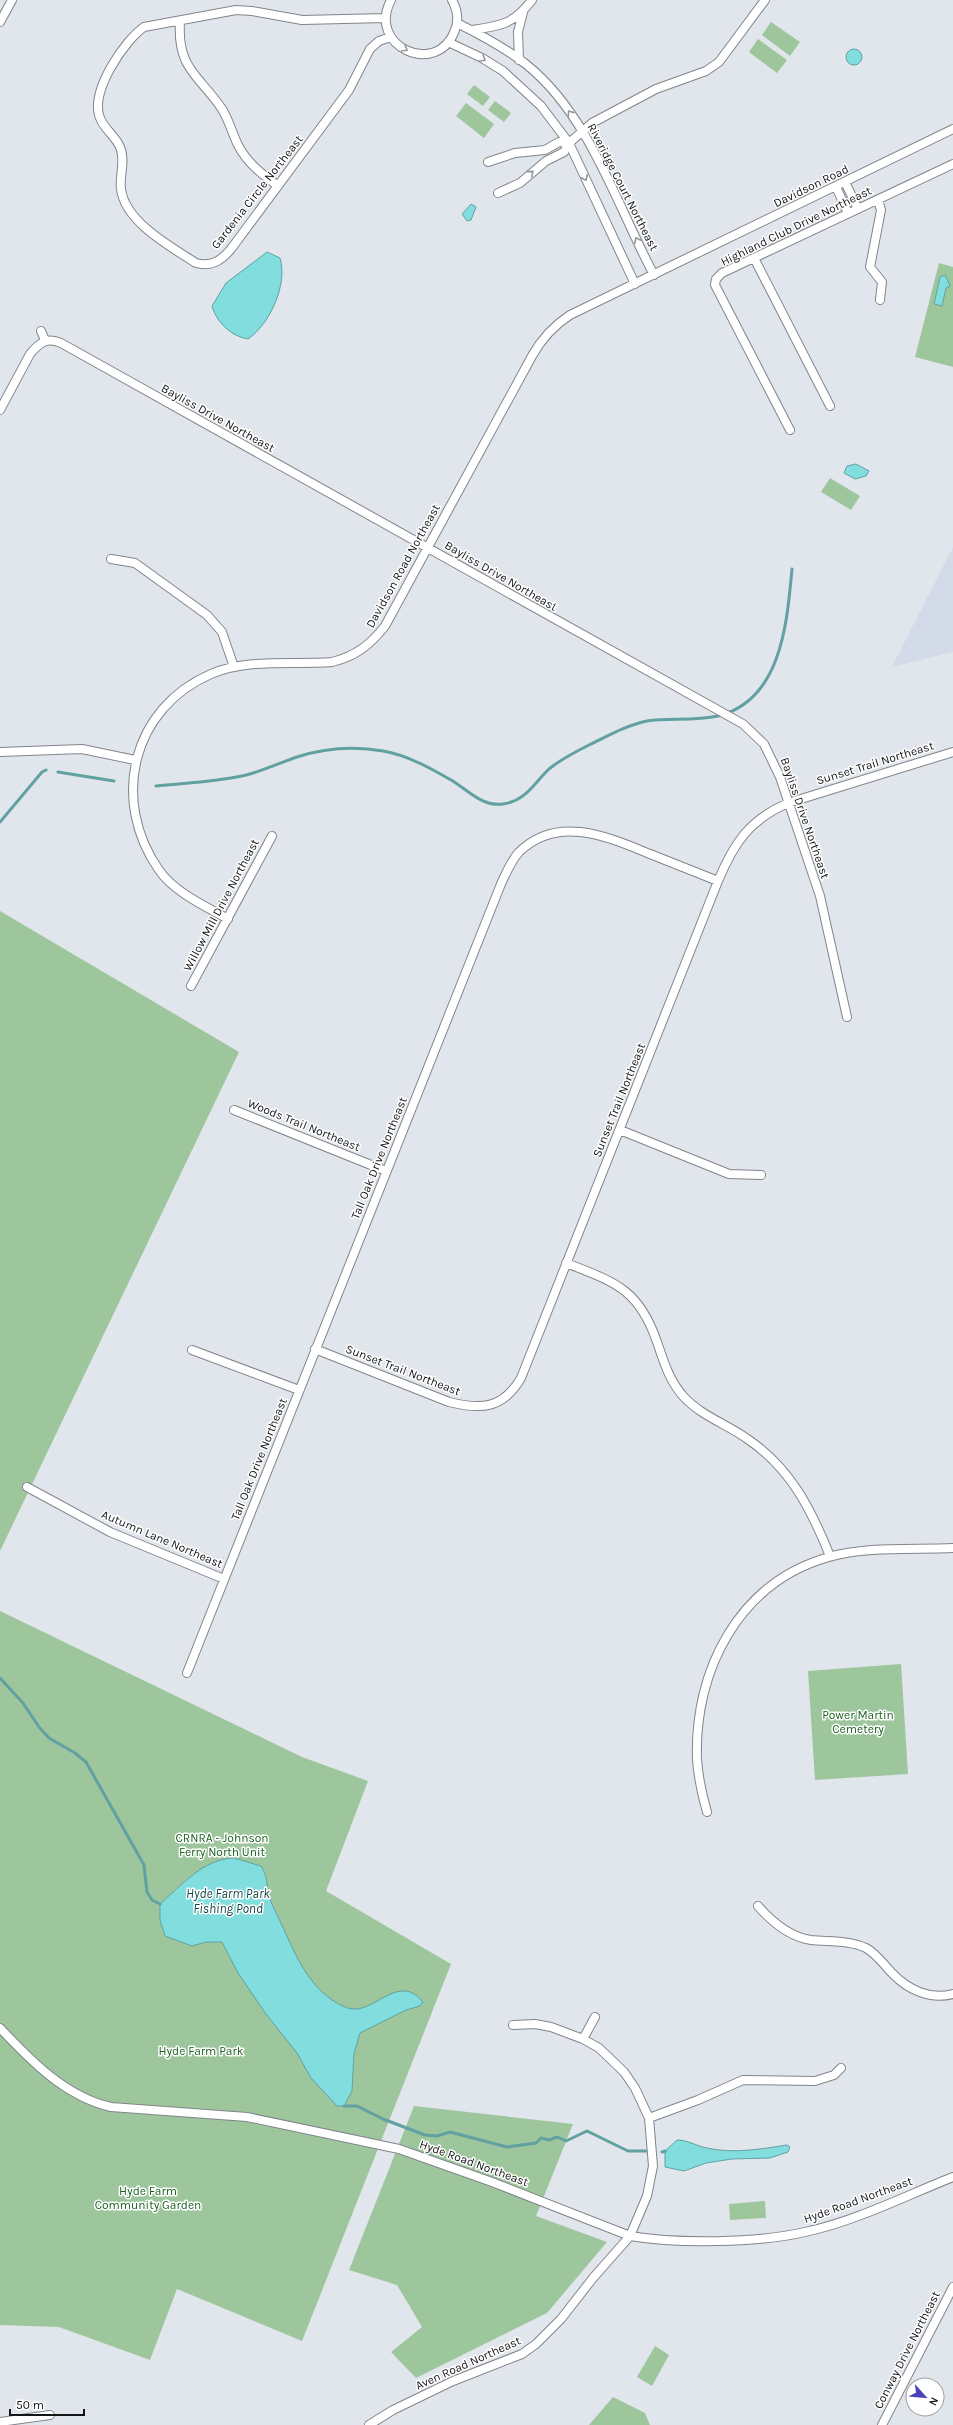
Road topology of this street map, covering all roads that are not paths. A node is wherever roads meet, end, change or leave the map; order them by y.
1 (12, 0) edge
2 (391, 0) edge
3 (452, 0) edge
4 (532, 0) edge
5 (766, 0) edge
6 (523, 12) junction
7 (386, 18) junction
8 (0, 22) edge
9 (180, 22) junction
10 (457, 23) junction
11 (471, 30) junction
12 (391, 37) junction
13 (448, 42) junction
14 (520, 60) junction
15 (953, 129) edge
16 (583, 131) junction
17 (568, 143) junction
18 (488, 162) dead end
19 (953, 164) edge
20 (845, 182) junction
21 (278, 186) junction
22 (836, 187) junction
23 (498, 192) dead end
24 (878, 200) junction
25 (858, 209) junction
26 (848, 214) junction
27 (754, 258) junction
28 (679, 263) joint
29 (654, 275) junction
30 (635, 284) junction
31 (880, 300) dead end
32 (41, 331) dead end
33 (45, 340) junction
34 (830, 406) dead end
35 (0, 410) edge
36 (790, 430) dead end
37 (428, 548) junction
38 (111, 559) dead end
39 (234, 667) junction
40 (0, 752) edge
41 (953, 752) edge
42 (135, 760) junction
43 (788, 803) junction
44 (272, 836) dead end
45 (718, 881) junction
46 (228, 918) junction
47 (191, 986) dead end
48 (847, 1017) dead end
49 (234, 1110) dead end
50 (620, 1130) junction
51 (386, 1171) junction
52 (761, 1175) dead end
53 (566, 1263) junction
54 (315, 1349) junction
55 (192, 1350) dead end
56 (299, 1390) junction
57 (27, 1487) dead end
58 (953, 1548) edge
59 (830, 1556) junction
60 (224, 1579) junction
61 (187, 1673) dead end
62 (706, 1812) dead end
63 (758, 1906) dead end
64 (953, 1994) edge
65 (595, 2017) dead end
66 (512, 2025) dead end
67 (0, 2028) edge
68 (583, 2039) junction
69 (841, 2068) dead end
70 (649, 2118) junction
71 (953, 2177) edge
72 (630, 2236) junction
73 (953, 2287) edge
74 (50, 2415) dead end
75 (0, 2422) edge
76 (369, 2425) edge
77 (882, 2425) edge

1 - 8 street
2 - 7 street
3 - 10 street
4 - 6 street
5 - 16 street
6 - 11 street
6 - 14 street
7 - 9 street, Gardenia Circle Northeast
7 - 12 street
9 - 21 street
9 - 21 street, Gardenia Circle Northeast
10 - 11 street, Riveridge Court Northeast
10 - 13 street
11 - 14 street, Riveridge Court Northeast
12 -> 13 street
12 - 21 street, Gardenia Circle Northeast
13 -> 17 street
16 -> 14 street, Riveridge Court Northeast
15 - 20 street, Davidson Road
16 - 17 street
29 -> 16 street, Riveridge Court Northeast
17 - 18 street
23 -> 17 street
17 -> 30 street
19 - 24 street, Highland Club Drive Northeast
20 - 22 street, Davidson Road
20 - 25 street
22 - 26 street
22 - 28 street, Davidson Road
24 - 25 street, Highland Club Drive Northeast
24 - 31 street
25 - 26 street, Highland Club Drive Northeast
26 - 27 street, Highland Club Drive Northeast
27 - 34 street
27 - 36 street, Highland Club Drive Northeast
28 - 29 street, Davidson Road Northeast
29 - 30 street, Davidson Road Northeast
30 - 37 street, Davidson Road Northeast
32 - 33 street
33 - 35 street
33 - 37 street, Bayliss Drive Northeast
37 - 39 street, Davidson Road Northeast
37 - 43 street, Bayliss Drive Northeast
38 - 39 street
39 - 42 street, Davidson Road Northeast
40 - 42 street
41 - 43 street, Sunset Trail Northeast
42 - 46 street, Davidson Road Northeast
43 - 45 street, Sunset Trail Northeast
43 - 48 street, Bayliss Drive Northeast
44 - 46 street, Willow Mill Drive Northeast
45 - 50 street, Sunset Trail Northeast
45 - 51 street, Tall Oak Drive Northeast
46 - 47 street, Willow Mill Drive Northeast
49 - 51 street, Woods Trail Northeast
50 - 52 street
50 - 53 street, Sunset Trail Northeast
51 - 54 street, Tall Oak Drive Northeast
53 - 54 street, Sunset Trail Northeast
53 - 59 street
54 - 56 street, Tall Oak Drive Northeast
55 - 56 street
56 - 60 street, Tall Oak Drive Northeast
57 - 60 street, Autumn Lane Northeast
58 - 59 street
59 - 62 street
60 - 61 street, Tall Oak Drive Northeast
63 - 64 street
65 - 68 street
66 - 68 street, Aven Road Northeast
67 - 72 street, Hyde Road Northeast
68 - 70 street, Aven Road Northeast
69 - 70 street
70 - 72 street, Aven Road Northeast
71 - 72 street, Hyde Road Northeast
72 - 76 street, Aven Road Northeast
73 - 77 street, Conway Drive Northeast
74 - 75 street

